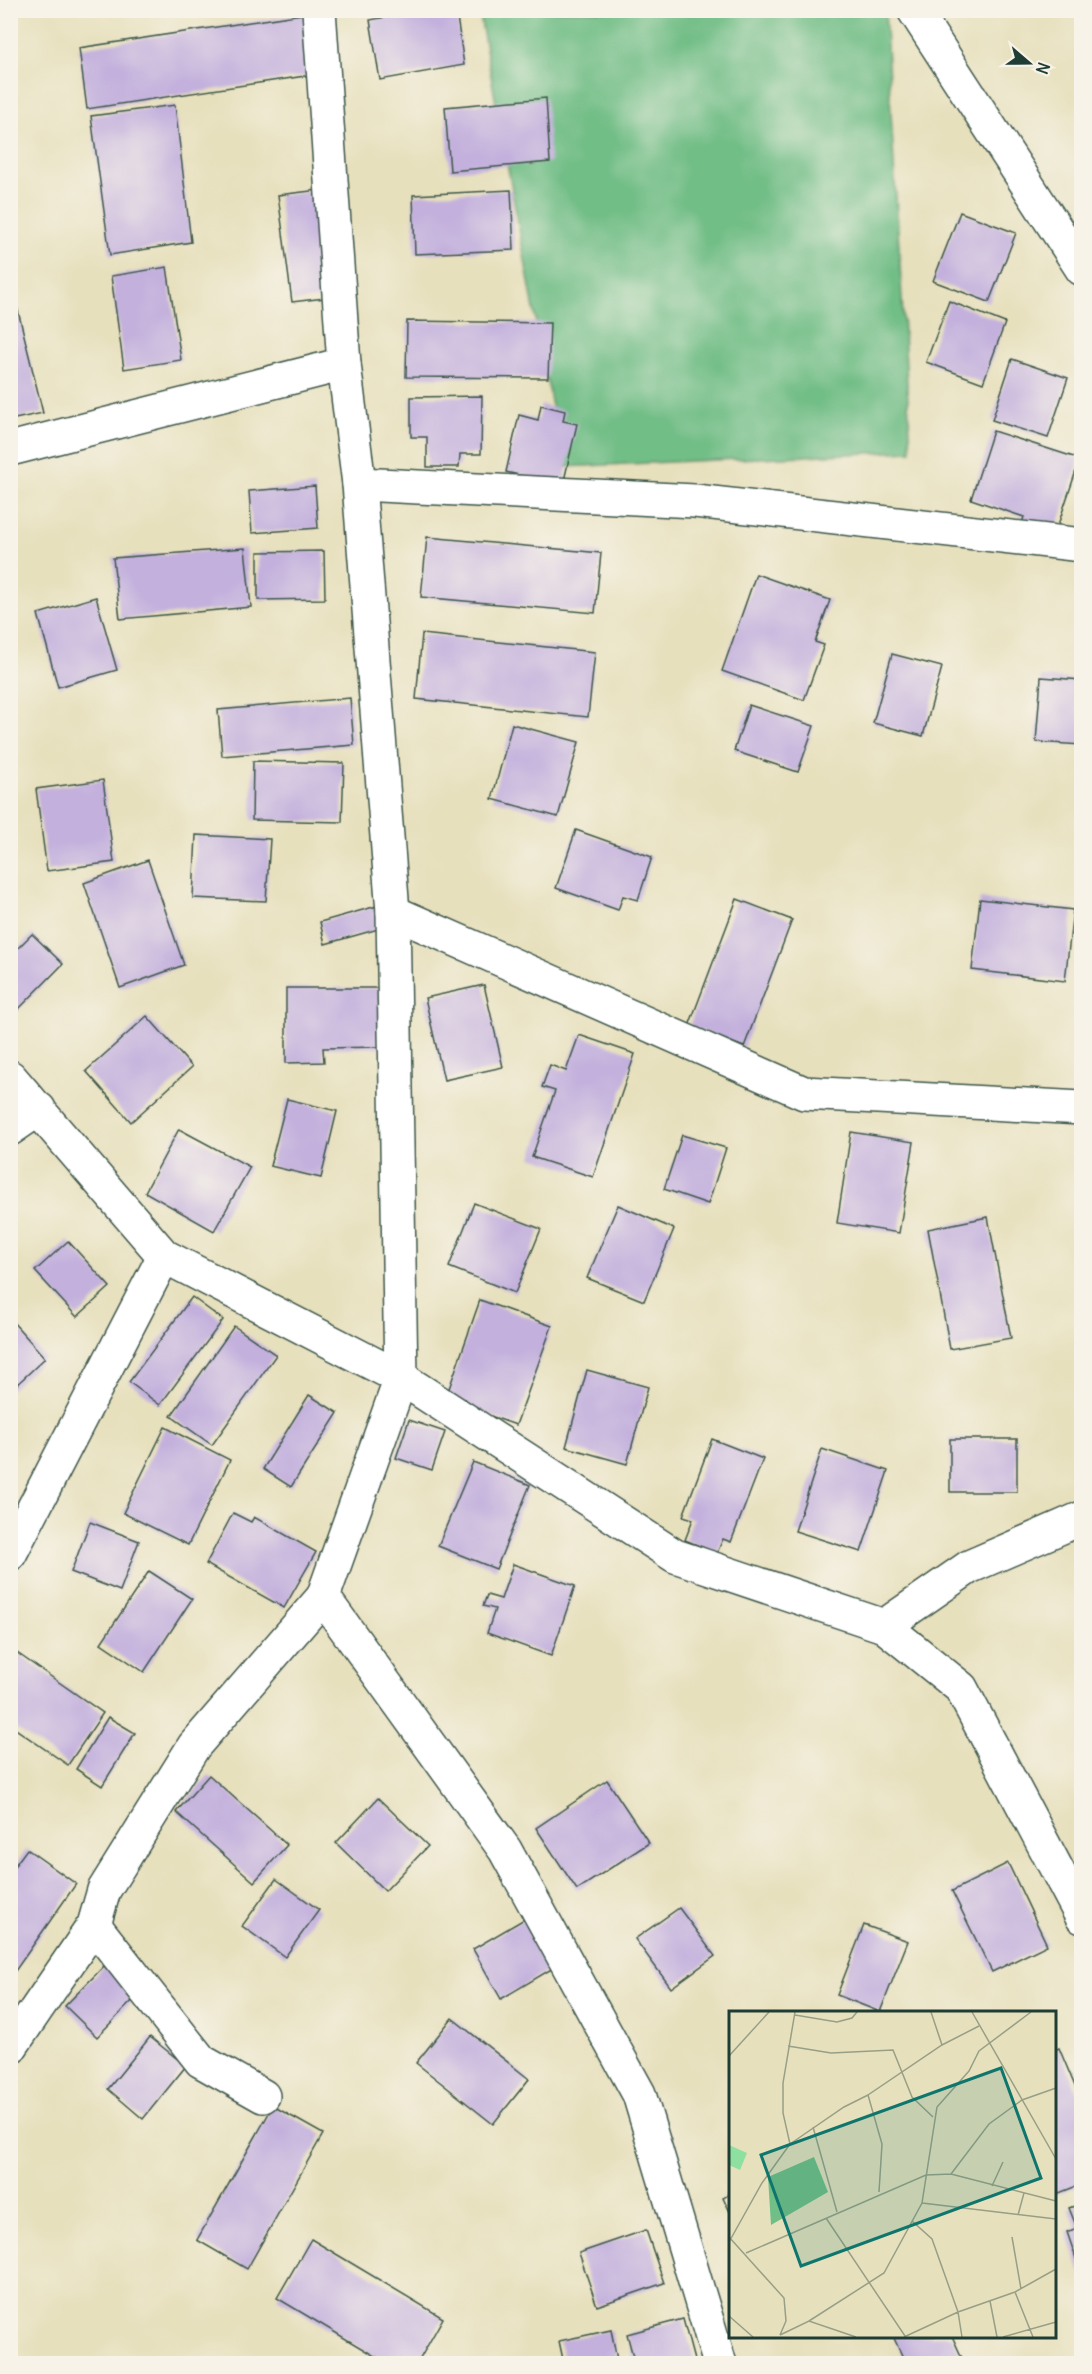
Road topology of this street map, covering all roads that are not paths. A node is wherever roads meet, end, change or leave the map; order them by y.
1 (319, 10) edge
2 (914, 10) edge
3 (1082, 269) edge
4 (344, 364) junction
5 (10, 449) edge
6 (359, 484) junction
7 (1082, 545) edge
8 (393, 912) junction
9 (10, 1077) edge
10 (1082, 1108) edge
11 (39, 1109) junction
12 (10, 1129) edge
13 (164, 1256) junction
14 (401, 1378) junction
15 (1082, 1518) edge
16 (10, 1554) edge
17 (323, 1597) junction
18 (884, 1626) junction
19 (1082, 1917) edge
20 (94, 1925) junction
21 (10, 2048) edge
22 (263, 2096) dead end
23 (720, 2364) edge

1 - 4 street
2 - 3 street
4 - 5 street
4 - 6 street
6 - 7 street
6 - 8 street
8 - 10 street
8 - 14 street
9 - 11 street
11 - 12 street
11 - 13 street
13 - 14 street
13 - 16 street
14 - 17 street
14 - 18 street
15 - 18 street
17 - 20 street
17 - 23 street
18 - 19 street
20 - 21 street
20 - 22 street

